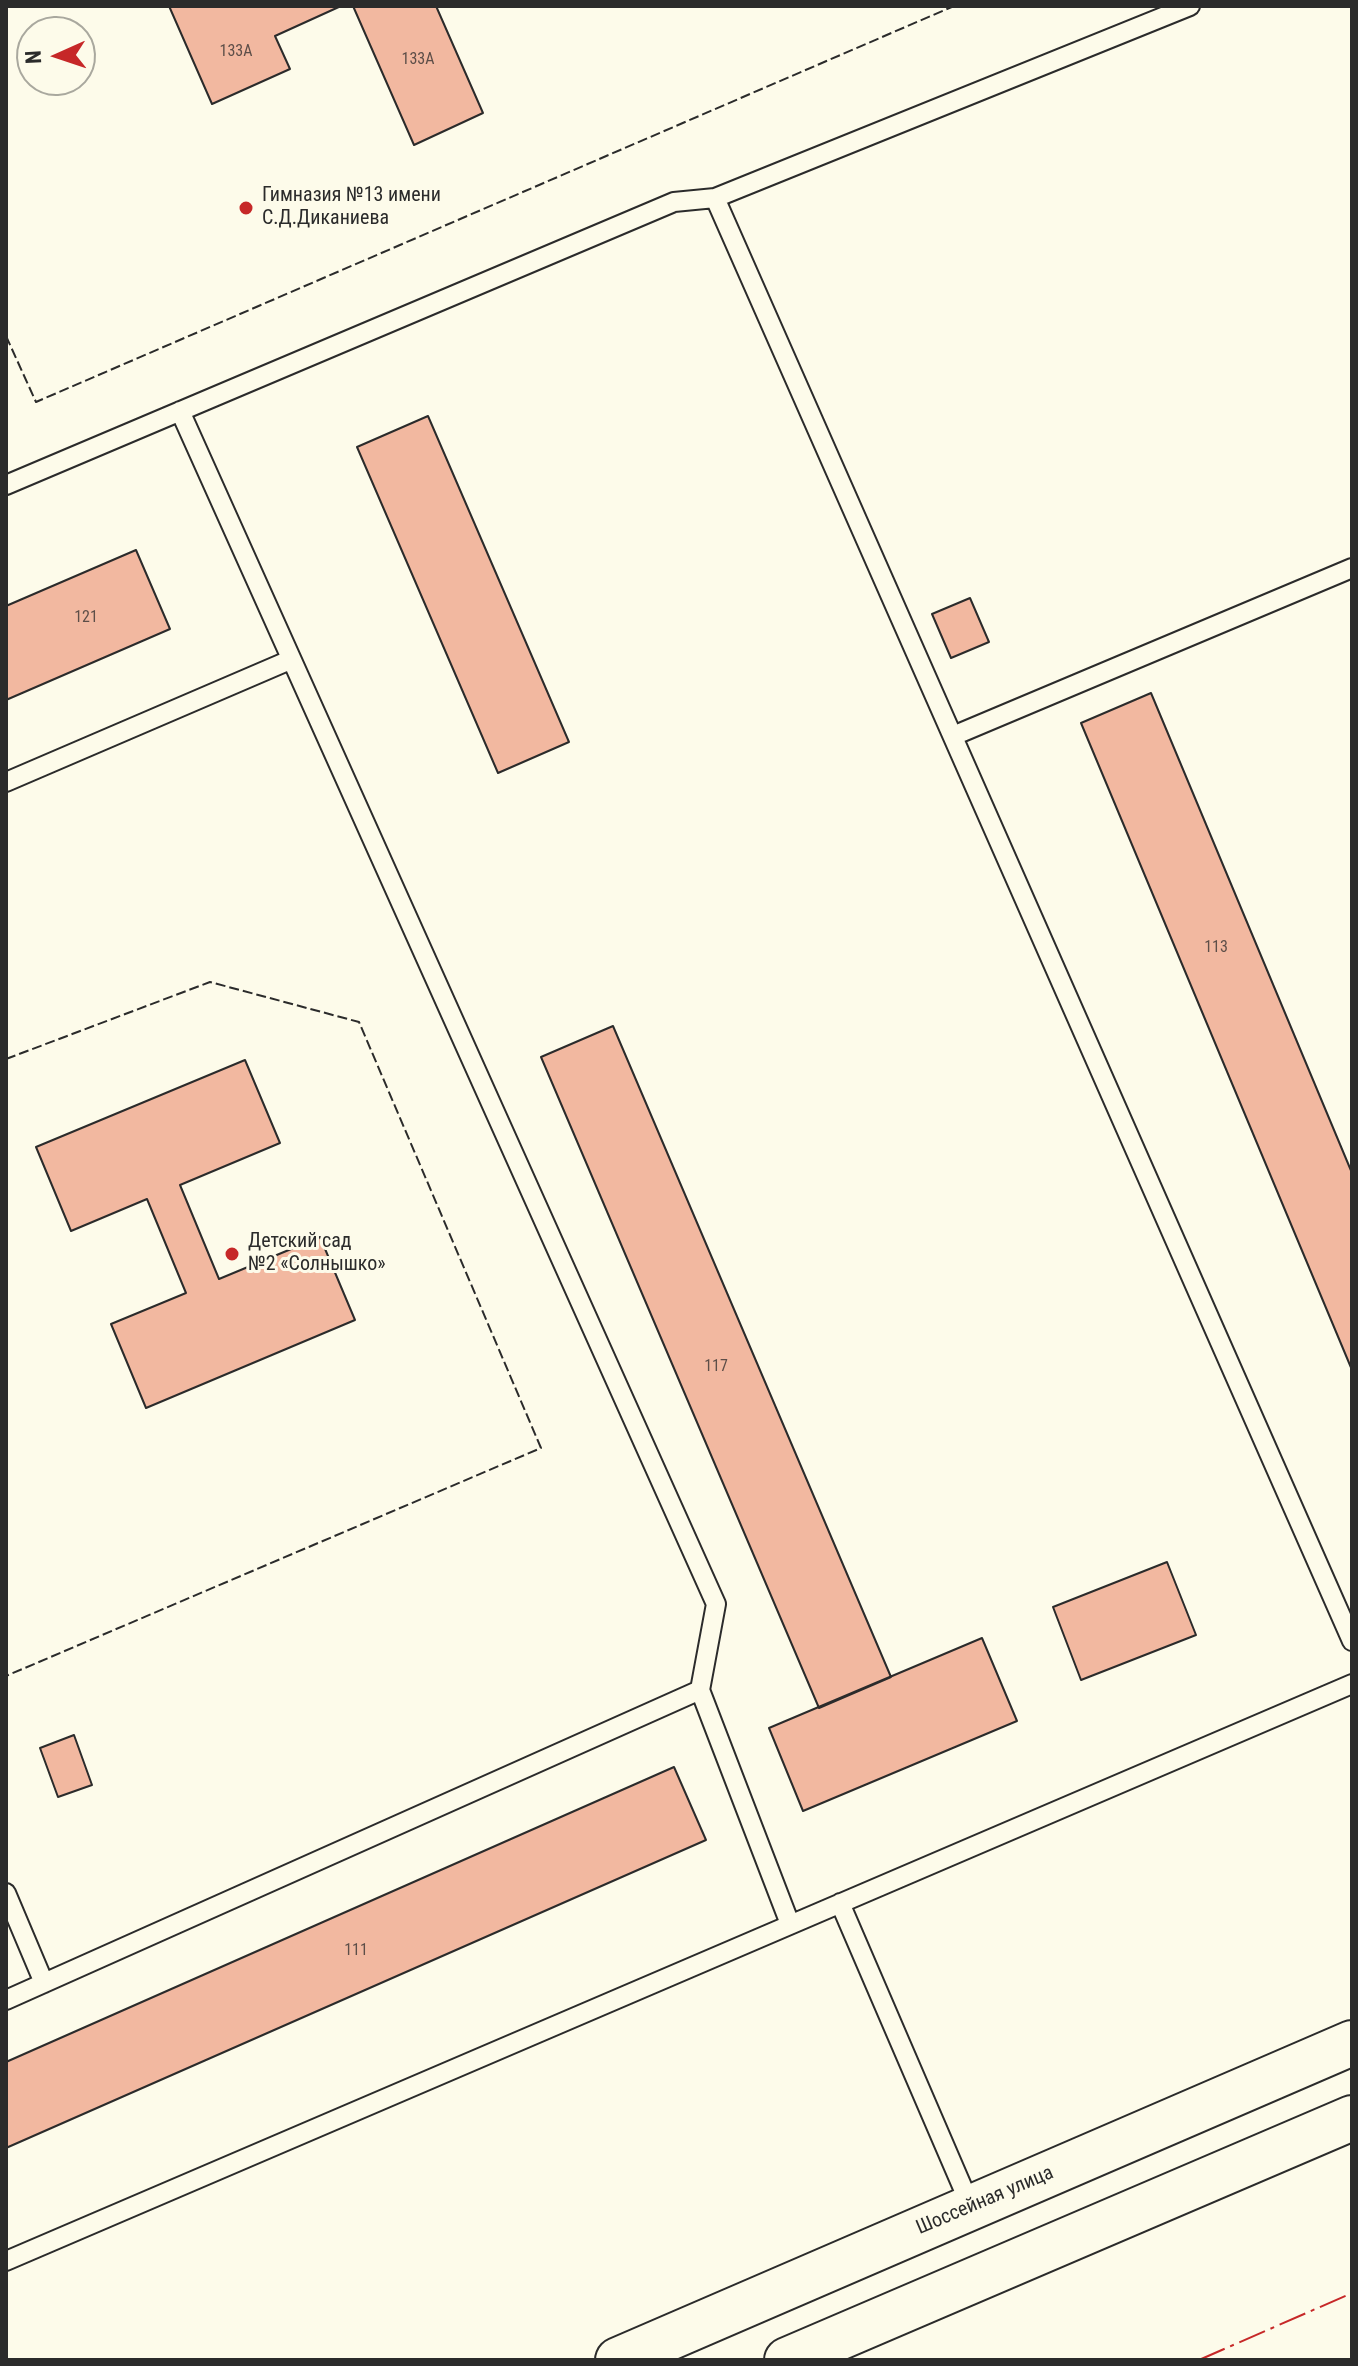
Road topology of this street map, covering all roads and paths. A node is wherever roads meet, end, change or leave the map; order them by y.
1 (1190, 6) edge
2 (715, 198) junction
3 (180, 411) junction
4 (6, 485) edge
5 (1352, 568) edge
6 (290, 660) junction
7 (953, 736) junction
8 (6, 782) edge
9 (1352, 1641) edge
10 (1352, 1684) edge
11 (700, 1690) junction
12 (6, 1893) edge
13 (840, 1903) junction
14 (790, 1924) junction
15 (44, 1983) junction
16 (6, 2000) edge
17 (1352, 2043) edge
18 (1352, 2118) edge
19 (971, 2207) junction
20 (6, 2261) edge
21 (618, 2360) edge
22 (787, 2360) edge

1 - 2 lane
2 - 3 lane
2 - 7 lane
3 - 4 lane
3 - 6 lane
5 - 7 lane
6 - 8 lane
6 - 11 lane
7 - 9 lane
10 - 13 lane
11 - 14 lane
11 - 15 lane
12 - 15 lane
13 - 14 lane
13 - 19 lane
14 - 20 lane
15 - 16 lane
17 - 19 main road, Шоссейная улица
18 - 22 main road
19 - 21 main road, Шоссейная улица

